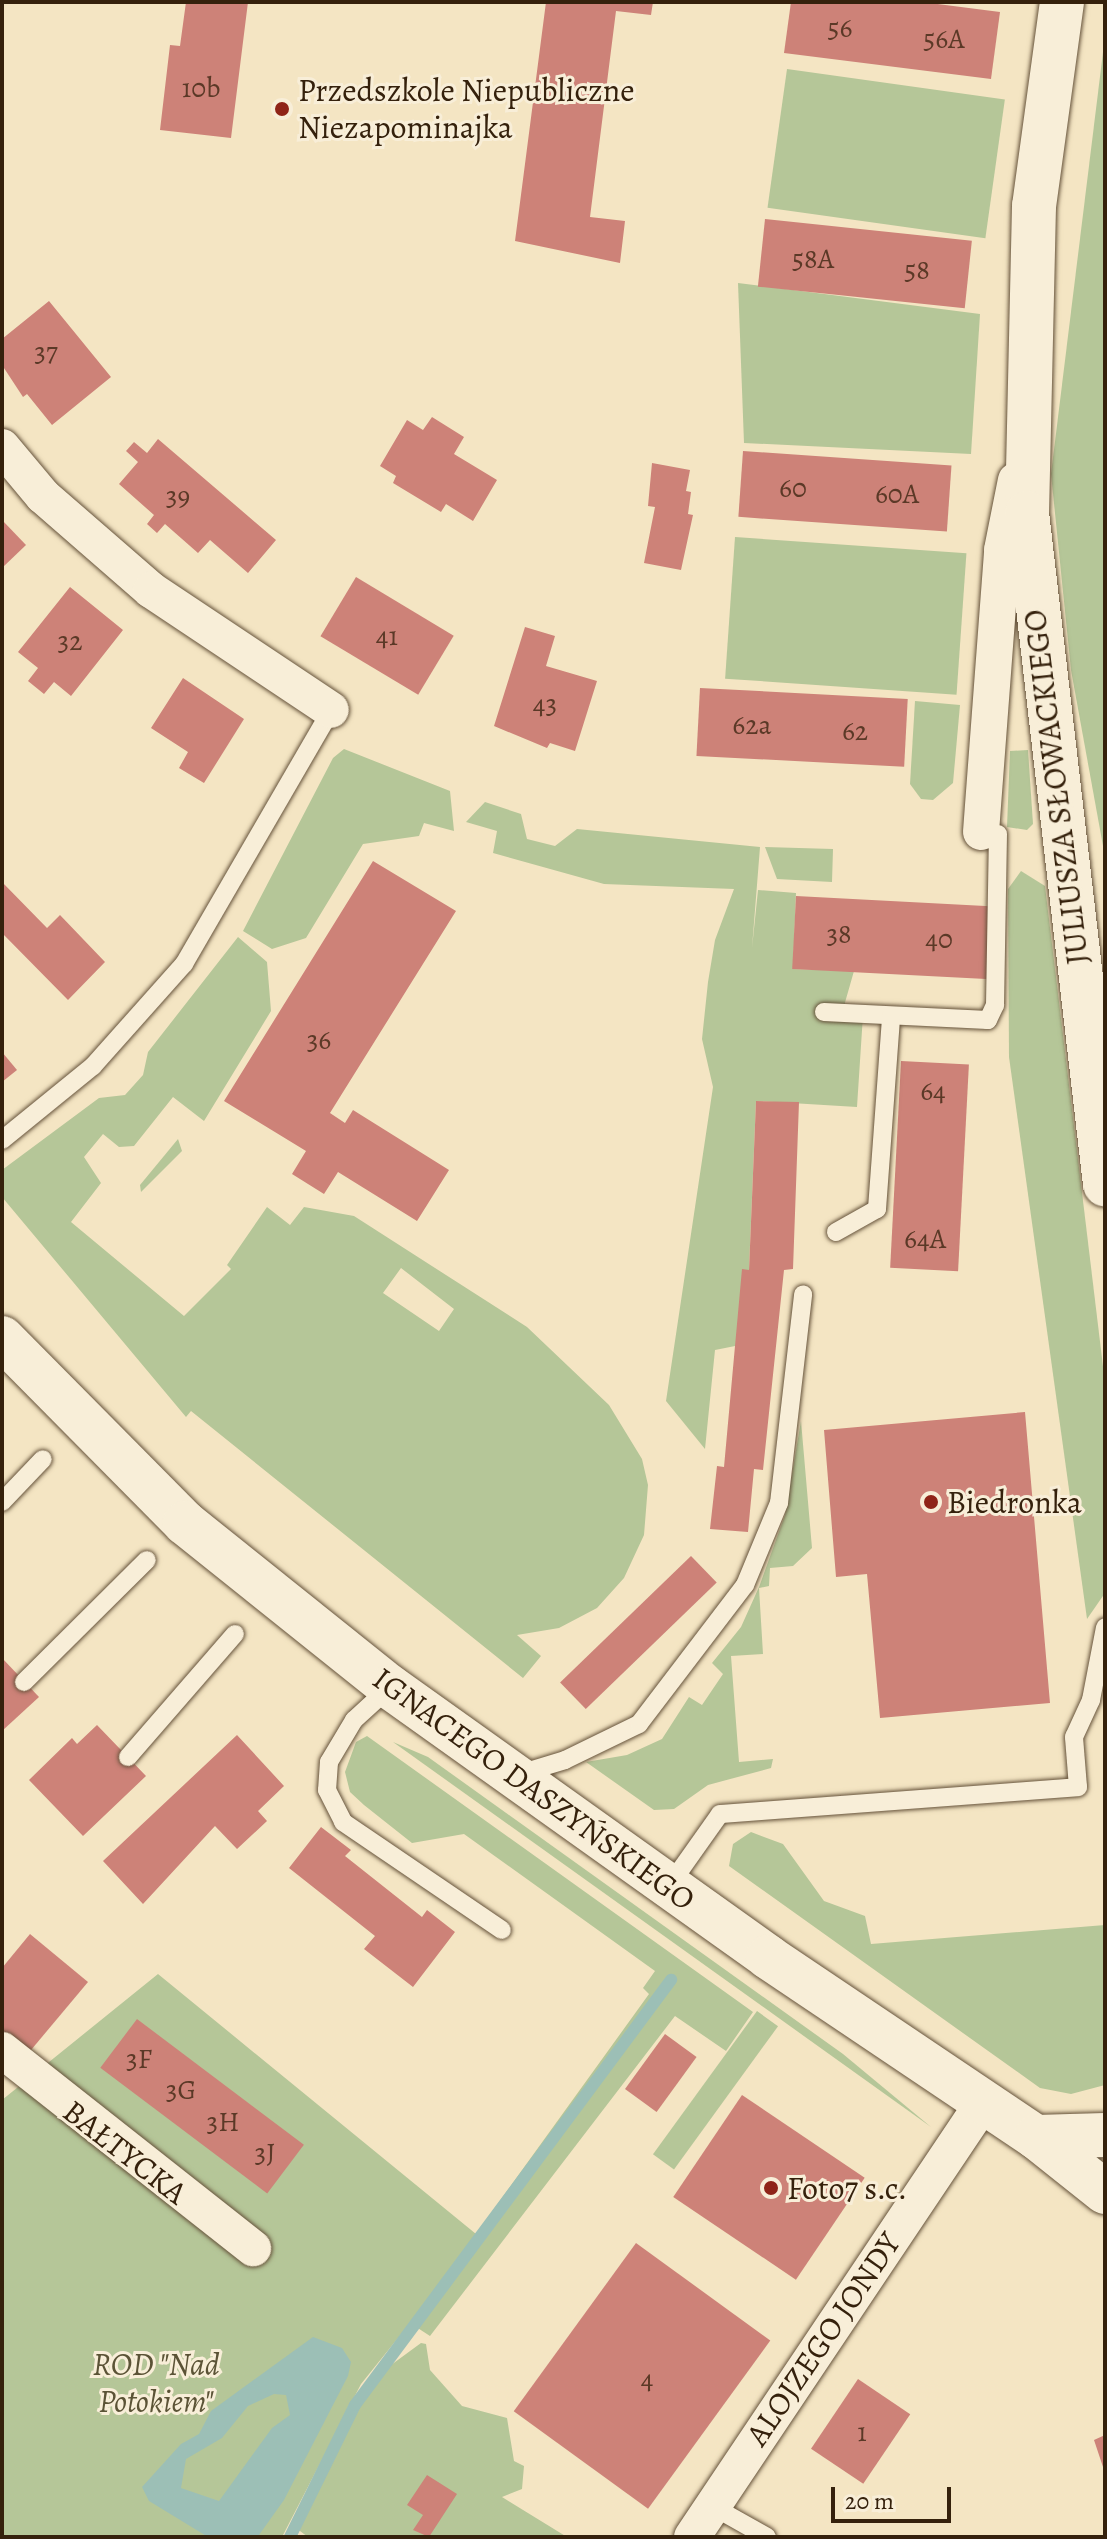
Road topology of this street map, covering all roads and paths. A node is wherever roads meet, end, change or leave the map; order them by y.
1 (1062, 2) edge
2 (1025, 435) junction
3 (2, 447) edge
4 (331, 710) joint
5 (990, 833) joint
6 (824, 1012) dead end
7 (891, 1017) junction
8 (2, 1140) edge
9 (1105, 1184) edge
10 (836, 1232) dead end
11 (803, 1294) dead end
12 (2, 1338) edge
13 (43, 1459) dead end
14 (2, 1502) edge
15 (147, 1560) dead end
16 (1105, 1627) edge
17 (235, 1634) dead end
18 (1100, 1656) edge
19 (24, 1682) dead end
20 (390, 1687) junction
21 (128, 1757) dead end
22 (514, 1775) junction
23 (669, 1886) junction
24 (502, 1930) dead end
25 (2, 2050) edge
26 (983, 2103) junction
27 (1105, 2135) edge
28 (1036, 2137) junction
29 (1105, 2192) edge
30 (253, 2248) dead end
31 (712, 2506) junction
32 (692, 2537) edge
33 (767, 2537) edge

1 - 2 street, JULIUSZA SŁOWACKIEGO
2 - 5 street, JULIUSZA SŁOWACKIEGO
2 - 9 street, JULIUSZA SŁOWACKIEGO
3 - 4 street
4 - 8 lane
5 - 7 lane
6 - 7 lane
7 - 10 lane
11 - 22 lane
12 - 20 street, IGNACEGO DASZYŃSKIEGO
13 - 14 lane
15 - 19 lane
16 - 18 lane
17 - 21 lane
18 - 23 lane
20 - 22 street, IGNACEGO DASZYŃSKIEGO
20 - 24 lane
22 - 23 street, IGNACEGO DASZYŃSKIEGO
23 - 26 street, IGNACEGO DASZYŃSKIEGO
25 - 30 street, BAŁTYCKA
26 - 28 street, IGNACEGO DASZYŃSKIEGO
26 - 31 street, ALOJZEGO JONDY
27 - 28 street
28 - 29 street, IGNACEGO DASZYŃSKIEGO
31 - 32 street, ALOJZEGO JONDY
31 - 33 lane

